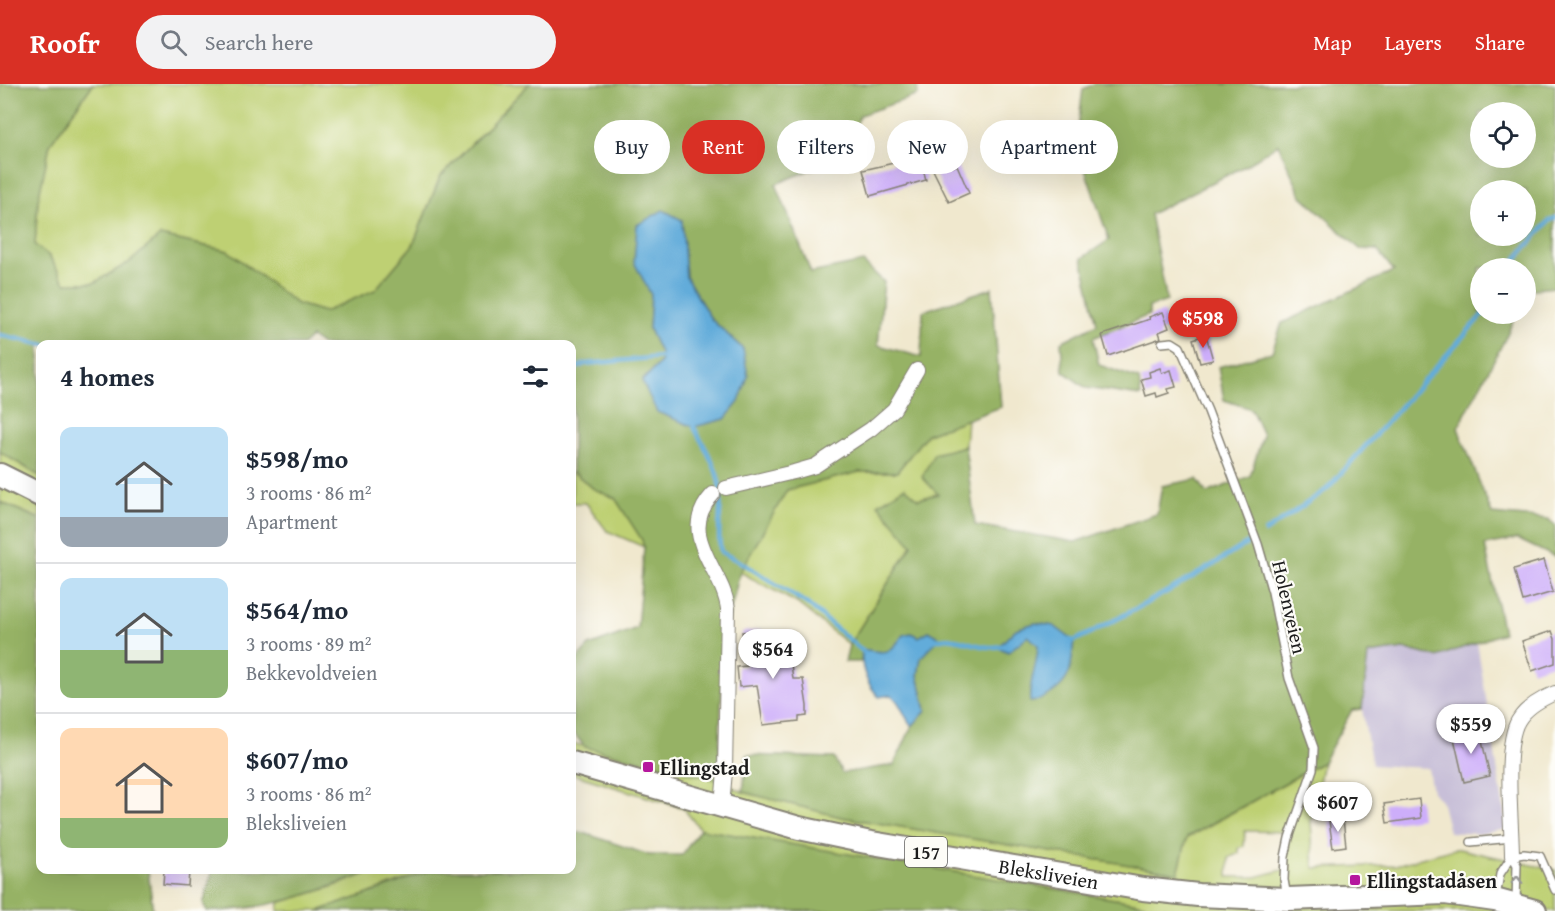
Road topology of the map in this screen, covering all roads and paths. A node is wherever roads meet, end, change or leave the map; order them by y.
1 (1162, 343) dead end
2 (917, 370) dead end
3 (0, 475) edge
4 (726, 488) dead end
5 (36, 493) edge
6 (713, 494) dead end
7 (1555, 693) edge
8 (576, 764) edge
9 (722, 806) junction
10 (1512, 838) junction
11 (1471, 842) dead end
12 (1512, 856) junction
13 (1555, 890) edge
14 (1288, 899) junction
15 (1515, 905) edge

1 - 14 lane, Holenveien
2 - 4 street
3 - 5 main road
6 - 9 street
7 - 10 street
8 - 9 main road, Bleksliveien / 157
9 - 14 main road, Bleksliveien / 157
10 - 11 lane
10 - 12 street
12 - 13 lane
15 -> 12 lane
12 - 15 lane
14 - 15 main road, Bleksliveien / 157

